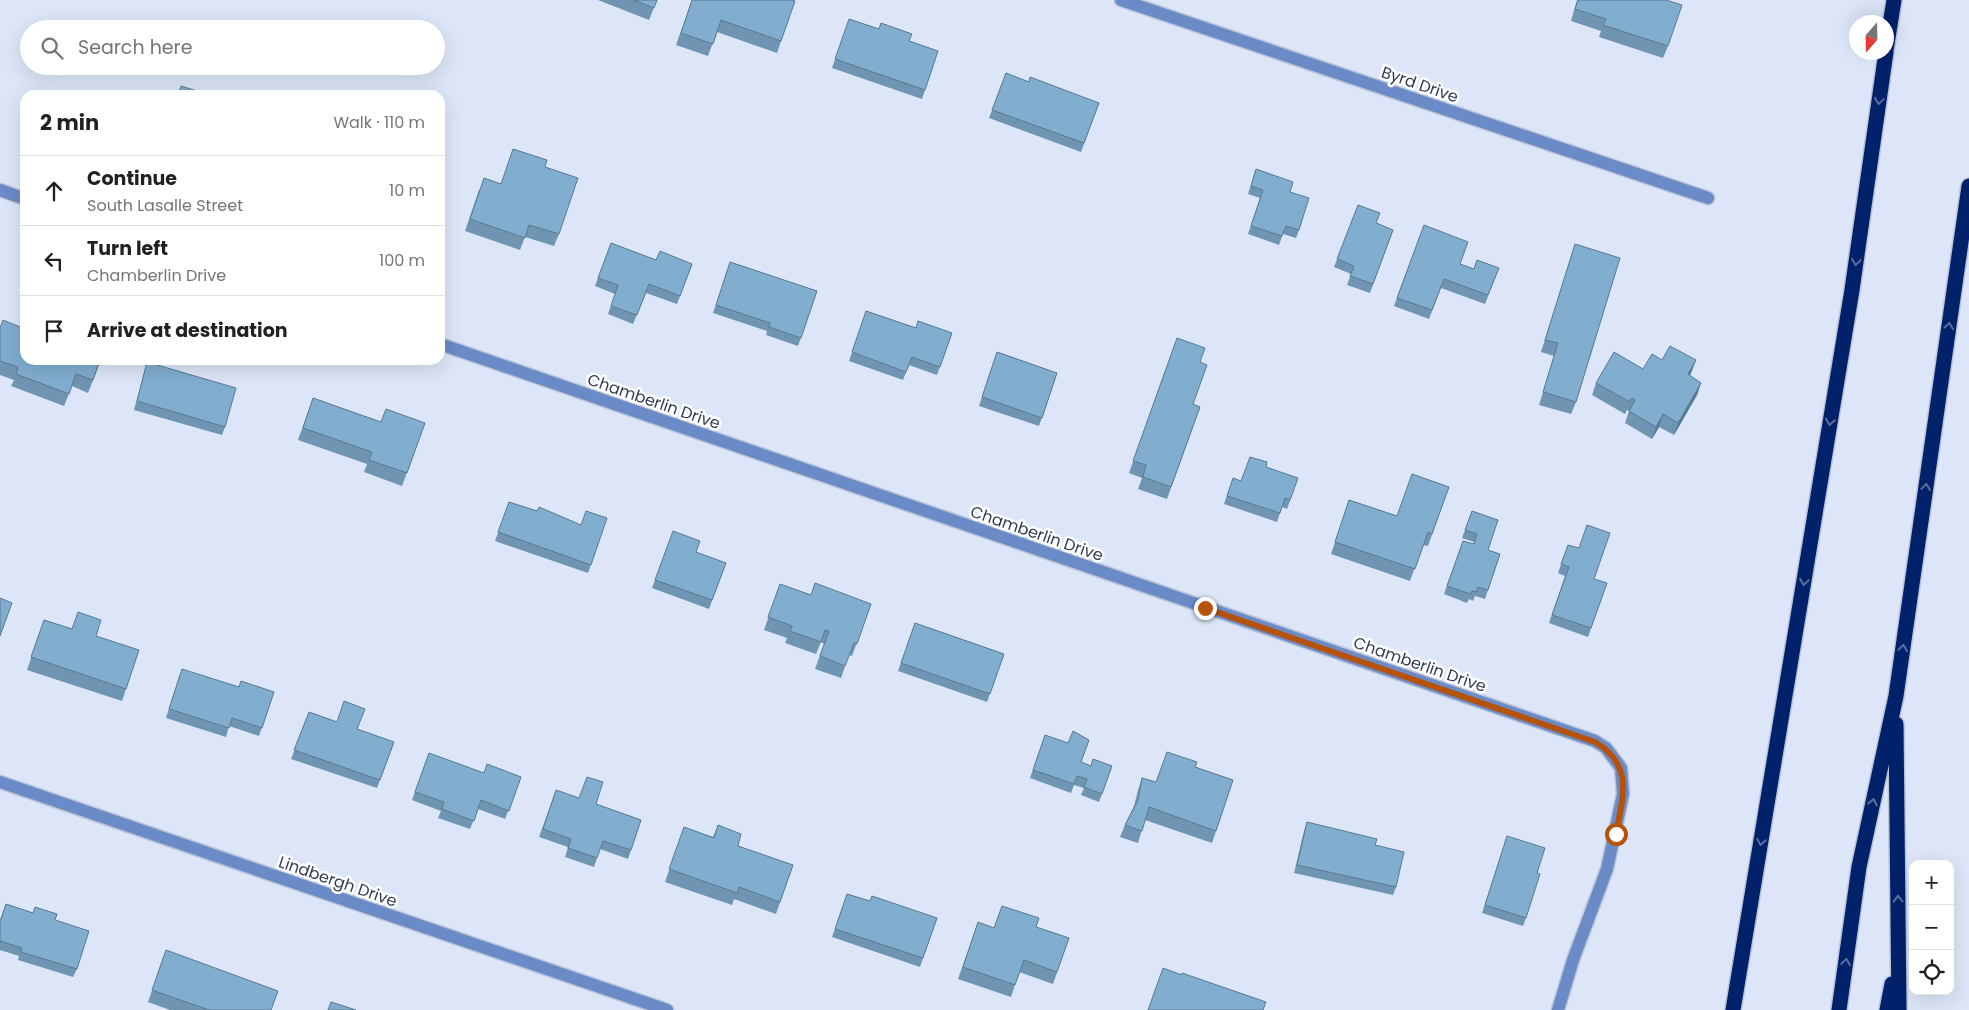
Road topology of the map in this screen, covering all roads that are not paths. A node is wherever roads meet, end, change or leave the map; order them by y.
1 (1121, 0) edge
2 (1894, 0) edge
3 (1892, 15) edge
4 (1885, 60) edge
5 (1969, 186) edge
6 (0, 190) edge
7 (20, 197) edge
8 (1708, 198) dead end
9 (445, 346) edge
10 (1896, 696) junction
11 (0, 782) edge
12 (1898, 948) junction
13 (666, 1010) edge
14 (1558, 1010) edge
15 (1733, 1010) edge
16 (1839, 1010) edge
17 (1887, 1010) edge
18 (1899, 1010) edge

1 - 8 street, Byrd Drive
2 - 3 highway
4 -> 15 highway
10 -> 5 highway
6 - 7 street
9 - 14 street, Chamberlin Drive
12 -> 10 highway
16 -> 10 highway
11 - 13 street, Lindbergh Drive
12 - 17 highway
12 - 18 highway

